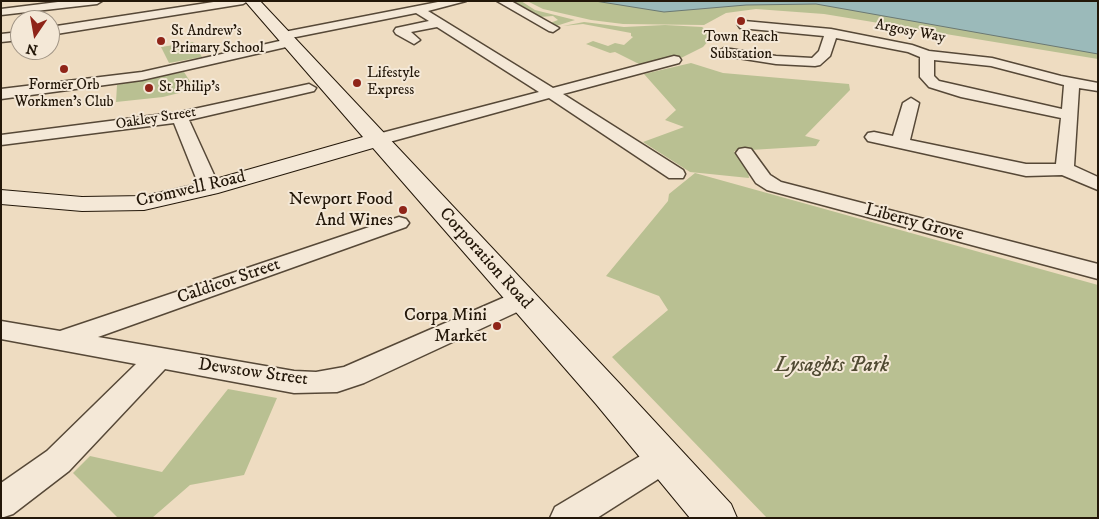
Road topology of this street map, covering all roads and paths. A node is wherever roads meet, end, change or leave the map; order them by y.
1 (97, 1) edge
2 (243, 1) edge
3 (252, 1) edge
4 (461, 1) edge
5 (502, 1) edge
6 (375, 6) dead end
7 (418, 10) junction
8 (1, 12) edge
9 (387, 15) junction
10 (438, 23) junction
11 (555, 23) dead end
12 (744, 25) dead end
13 (60, 29) edge
14 (830, 33) junction
15 (287, 39) junction
16 (414, 40) dead end
17 (724, 52) dead end
18 (927, 54) junction
19 (674, 60) dead end
20 (1072, 83) junction
21 (1098, 87) edge
22 (309, 88) dead end
23 (552, 93) junction
24 (1, 94) edge
25 (911, 103) dead end
26 (1069, 115) junction
27 (180, 117) junction
28 (874, 137) dead end
29 (1, 140) edge
30 (376, 140) junction
31 (900, 143) junction
32 (745, 152) dead end
33 (1065, 169) junction
34 (676, 174) dead end
35 (1098, 184) edge
36 (210, 188) junction
37 (1, 197) edge
38 (399, 223) dead end
39 (1098, 272) edge
40 (521, 300) junction
41 (1, 330) edge
42 (59, 341) junction
43 (158, 359) junction
44 (664, 459) junction
45 (1, 503) edge
46 (567, 518) edge
47 (716, 518) edge

1 - 8 street
2 - 13 street
3 - 15 street, Corporation Road
4 - 7 street
5 - 11 street
6 - 9 street
7 - 9 street
7 - 10 street
9 - 15 street
10 - 16 street
10 - 23 street
12 - 14 street, Argosy Way
14 - 17 street
14 - 18 street, Argosy Way
15 - 24 street
15 - 30 street, Corporation Road
18 - 20 street, Argosy Way
18 - 26 street
19 - 23 street
20 - 21 street, Argosy Way
20 - 26 street
22 - 27 street, Oakley Street
23 - 30 street
23 - 34 street
25 - 31 street
26 - 33 street
27 - 29 street, Oakley Street
27 - 36 street
28 - 31 street
30 - 36 street, Cromwell Road
30 - 40 street, Corporation Road
31 - 33 street
32 - 39 street, Liberty Grove
33 - 35 street
36 - 37 street, Cromwell Road
38 - 42 street, Caldicot Street
40 - 43 street, Dewstow Street
40 - 44 street, Corporation Road
41 - 42 street, Dewstow Street
42 - 43 street, Dewstow Street
43 - 45 street
44 - 46 street
44 - 47 street, Corporation Road

